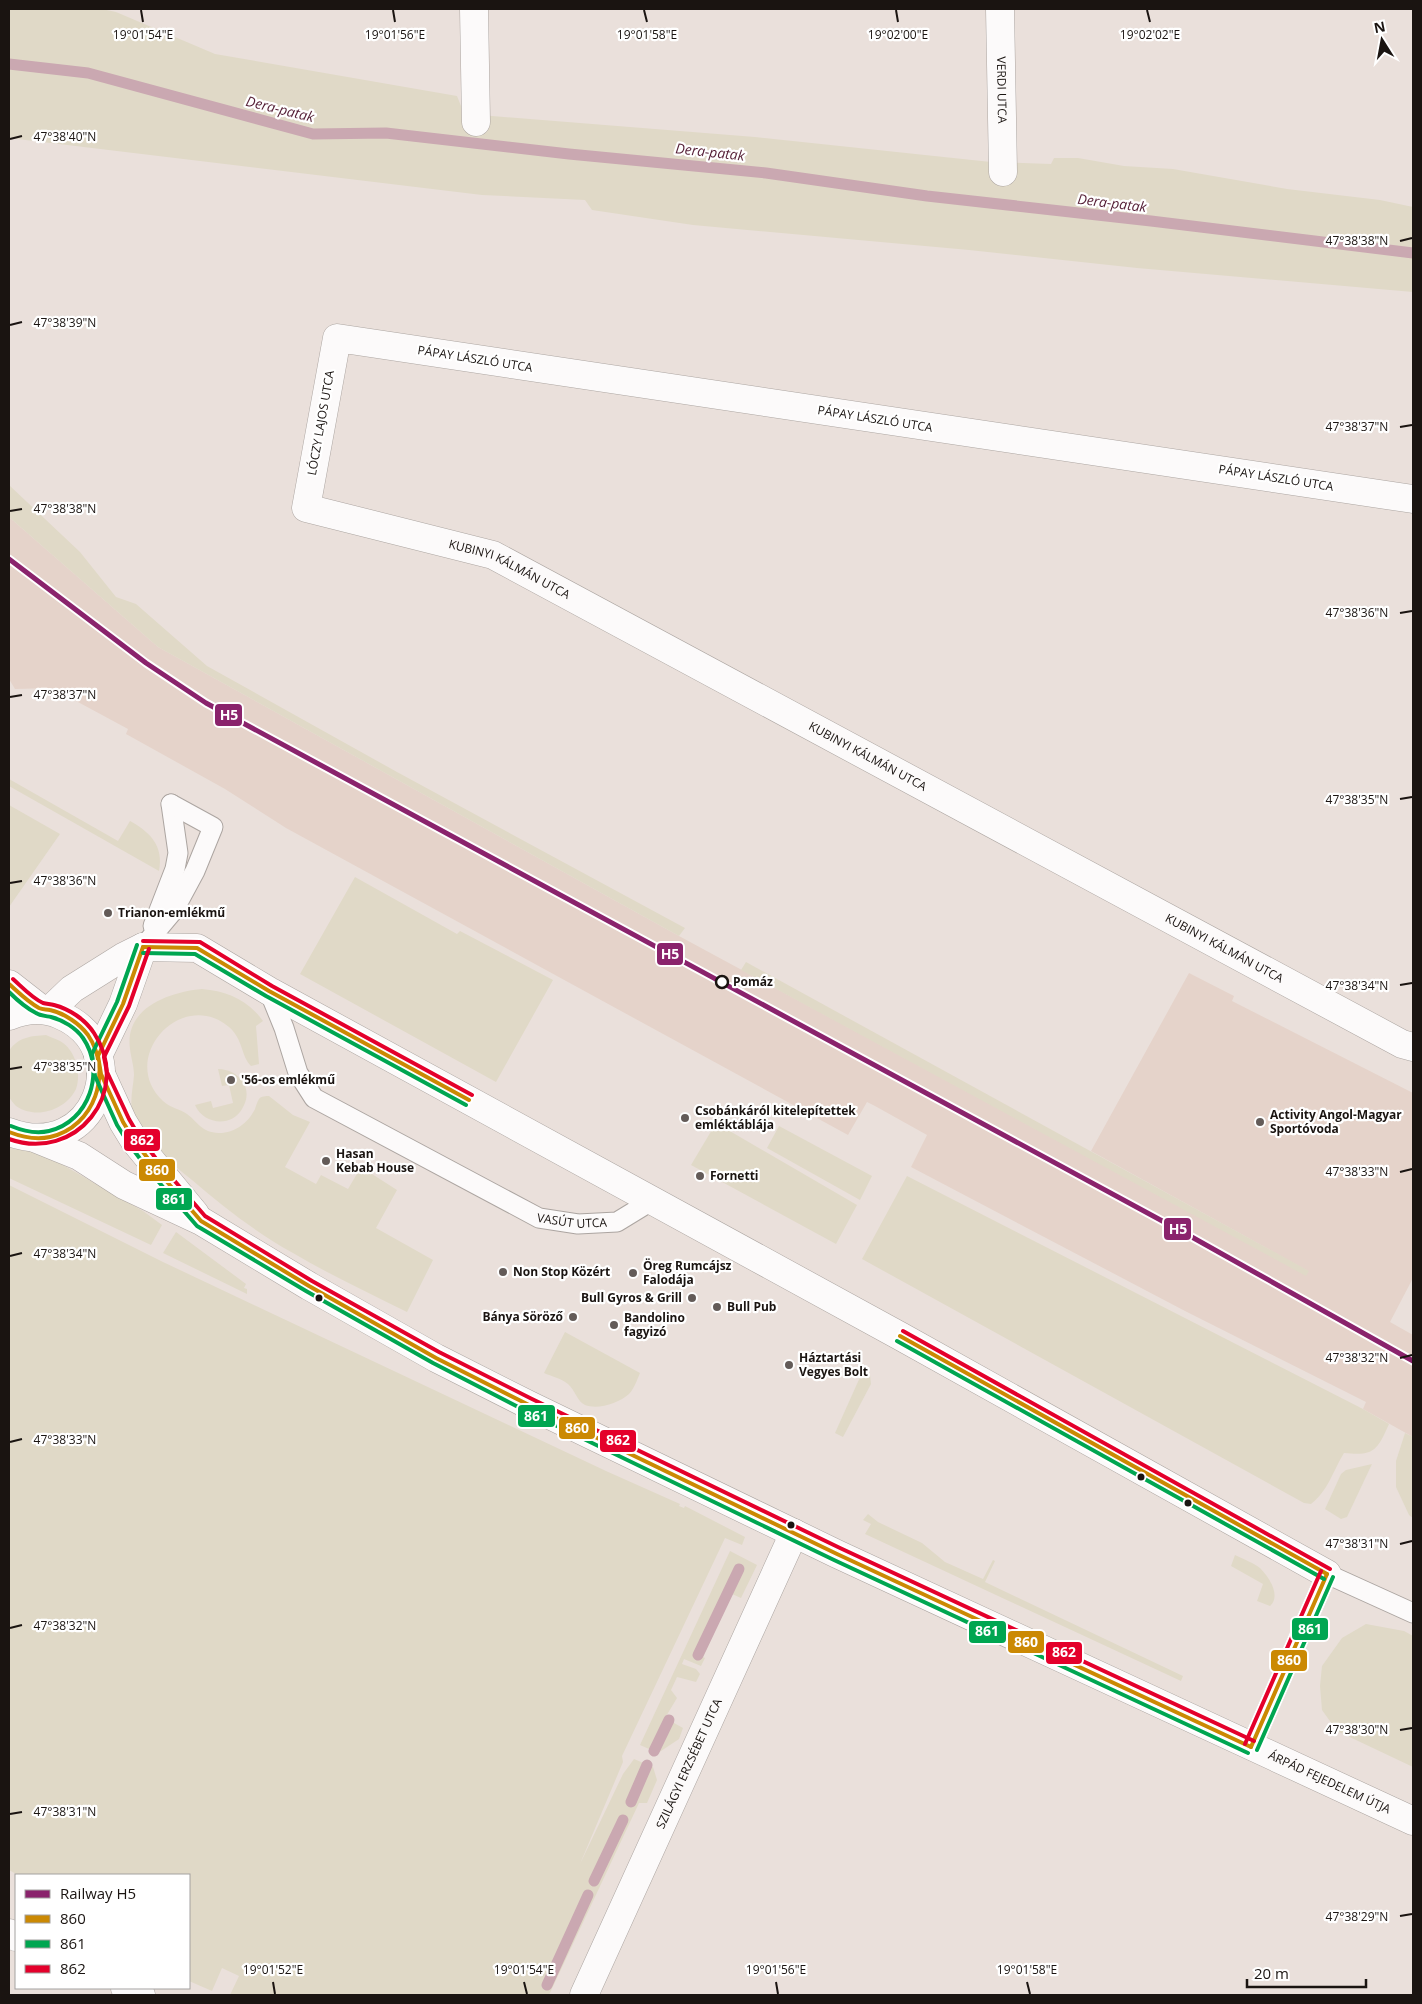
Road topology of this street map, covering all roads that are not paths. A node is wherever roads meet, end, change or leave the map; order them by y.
1 (474, 9) edge
2 (1000, 9) edge
3 (476, 122) dead end
4 (1003, 172) dead end
5 (337, 338) joint
6 (1413, 499) edge
7 (306, 508) joint
8 (144, 947) junction
9 (9, 984) edge
10 (269, 991) junction
11 (46, 1010) junction
12 (9, 1016) edge
13 (1413, 1047) edge
14 (100, 1065) junction
15 (9, 1132) edge
16 (37, 1139) junction
17 (653, 1200) junction
18 (201, 1221) junction
19 (794, 1533) junction
20 (1327, 1574) junction
21 (1413, 1613) edge
22 (1251, 1747) junction
23 (1413, 1821) edge
24 (127, 1989) edge
25 (141, 1995) edge
26 (584, 1995) edge

1 - 3 street
2 - 4 street, VERDI UTCA
5 - 6 street, PÁPAY LÁSZLÓ UTCA
5 - 7 street, LÓCZY LAJOS UTCA
7 - 13 street, KUBINYI KÁLMÁN UTCA
8 - 8 lane
8 - 10 street
8 - 11 street
8 - 14 street
9 - 11 street, ÁRPÁD FEJEDELEM ÚTJA
10 - 17 street
10 - 17 lane, VASÚT UTCA
11 - 12 street
11 - 14 street, ÁRPÁD FEJEDELEM ÚTJA
14 - 16 street
14 - 18 street, ÁRPÁD FEJEDELEM ÚTJA
15 - 16 street
16 - 18 street, ÁRPÁD FEJEDELEM ÚTJA
17 - 20 street
18 - 19 street, ÁRPÁD FEJEDELEM ÚTJA
19 - 22 street, ÁRPÁD FEJEDELEM ÚTJA
19 - 26 street, SZILÁGYI ERZSÉBET UTCA
20 - 21 lane
20 - 22 lane
22 - 23 street, ÁRPÁD FEJEDELEM ÚTJA
24 - 25 street

